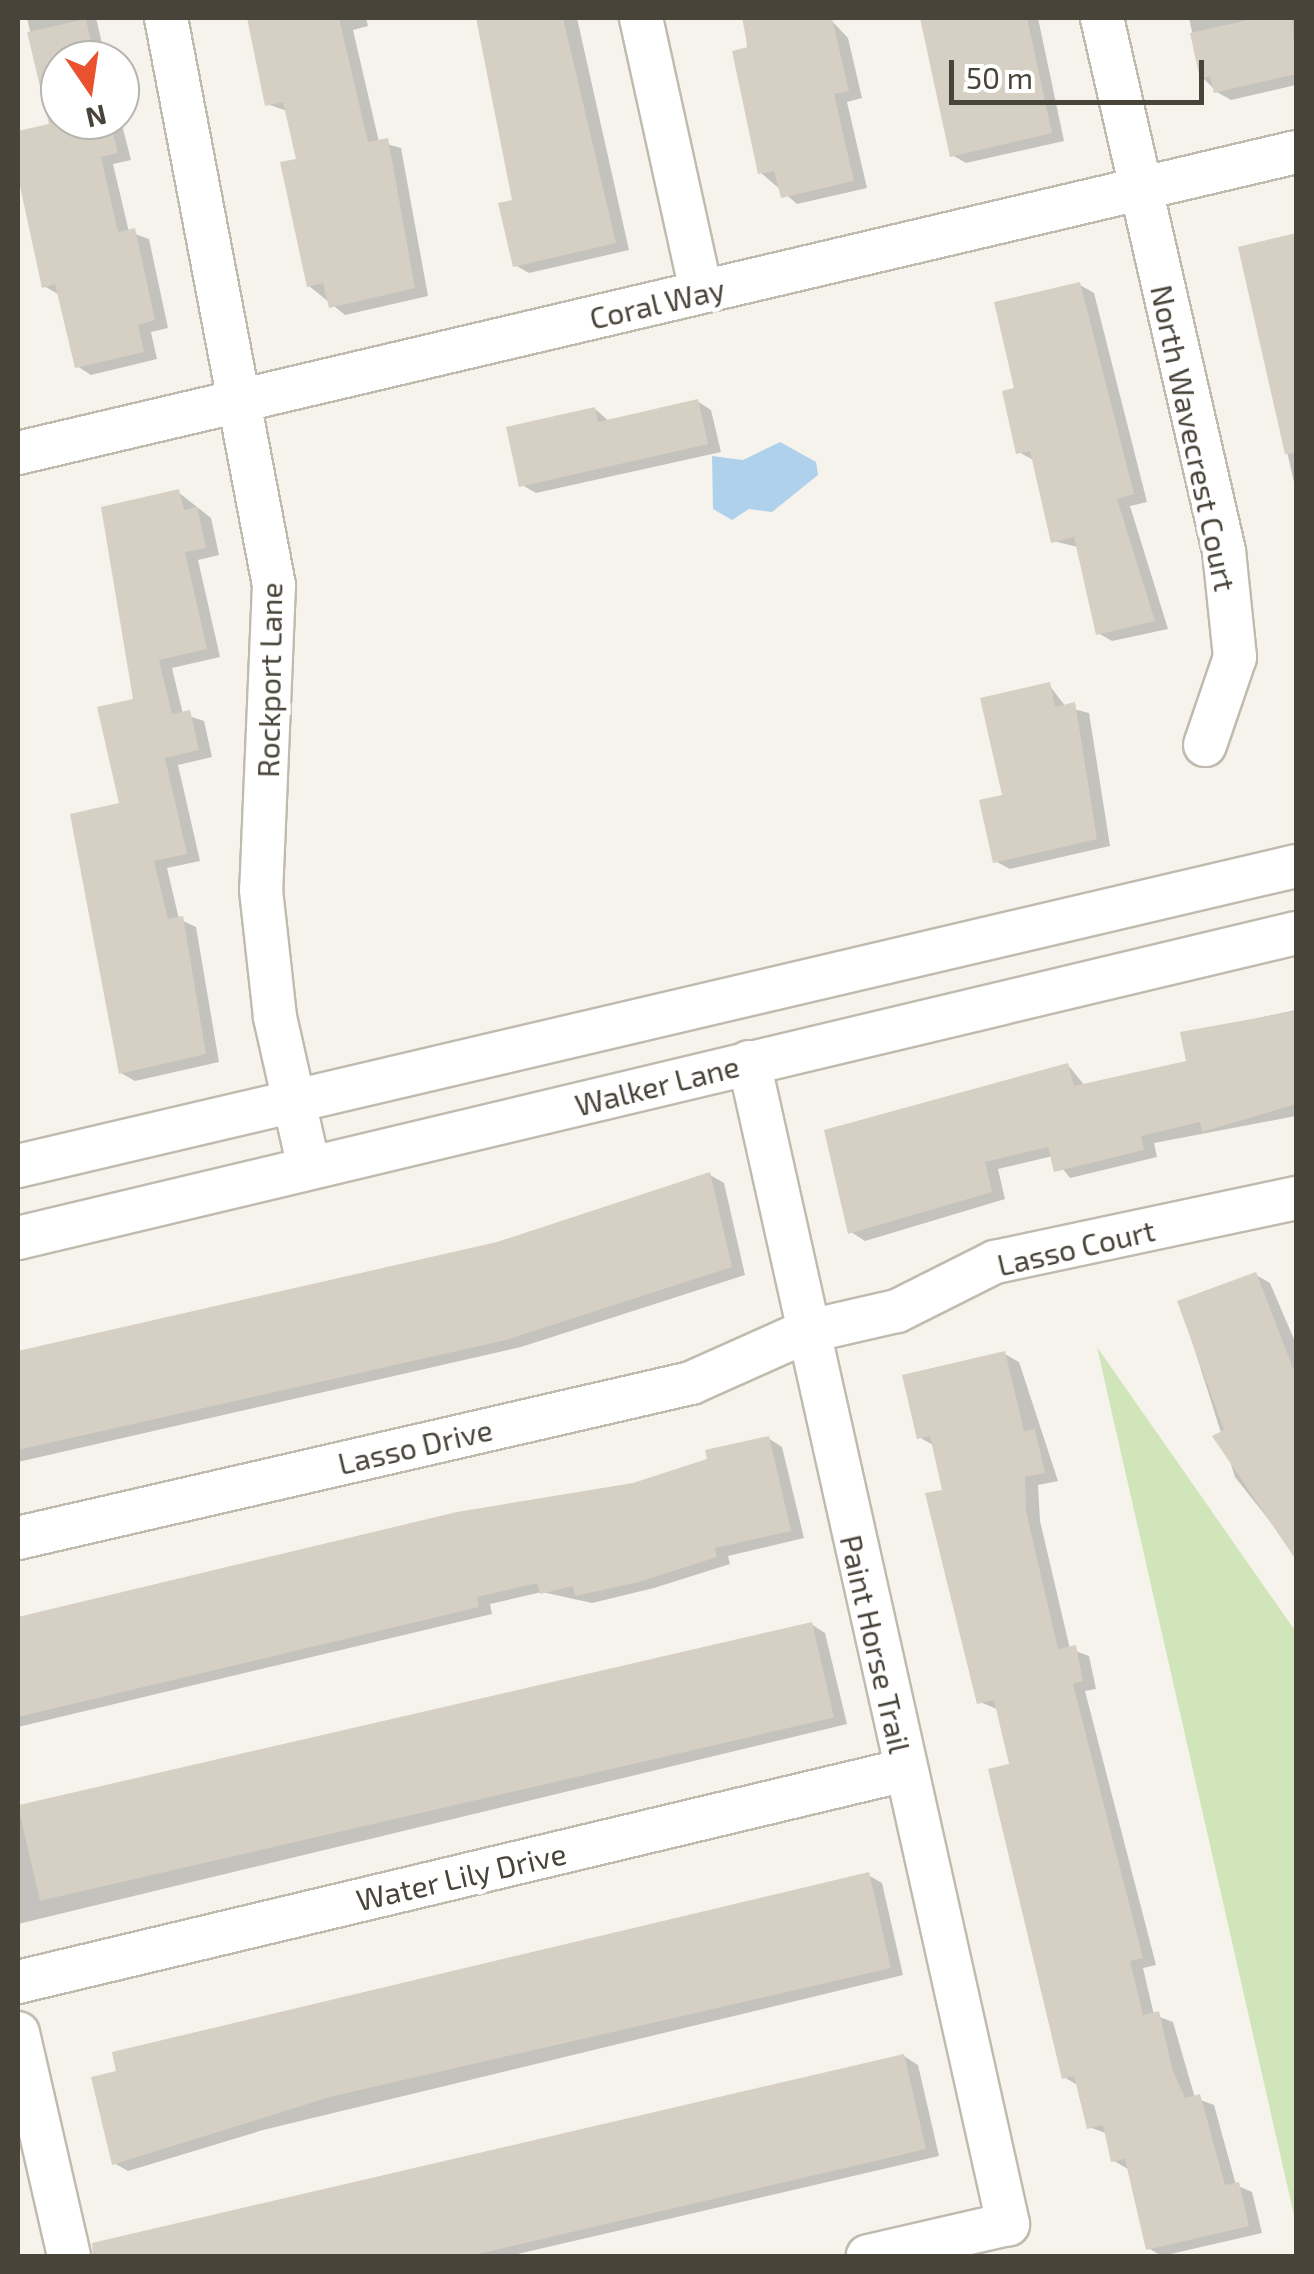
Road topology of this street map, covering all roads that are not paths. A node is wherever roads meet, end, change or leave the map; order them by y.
1 (166, 18) edge
2 (641, 18) edge
3 (1102, 18) edge
4 (1296, 152) edge
5 (1140, 189) junction
6 (701, 292) junction
7 (242, 400) junction
8 (18, 453) edge
9 (1206, 745) dead end
10 (1296, 866) edge
11 (1296, 933) edge
12 (749, 1062) junction
13 (300, 1138) junction
14 (18, 1166) edge
15 (1296, 1198) edge
16 (31, 1235) edge
17 (805, 1332) junction
18 (18, 1538) edge
19 (905, 1770) junction
20 (18, 1982) edge
21 (18, 2033) edge
22 (69, 2256) edge
23 (868, 2256) edge

1 - 7 street, Rockport Lane
2 - 6 street
3 - 5 street, North Wavecrest Court
4 - 5 street, Coral Way
5 - 6 street, Coral Way
5 - 9 street, North Wavecrest Court
6 - 7 street, Coral Way
7 - 8 street, Coral Way
7 - 13 street, Rockport Lane
10 - 13 street, Walker Lane
11 - 12 street, Walker Lane
12 - 13 street, Walker Lane
12 - 17 street, Paint Horse Trail
13 - 14 street, Walker Lane
13 - 16 street
15 - 17 street, Lasso Court
17 - 18 street, Lasso Drive
17 - 19 street, Paint Horse Trail
19 - 20 street, Water Lily Drive
19 - 23 street, Paint Horse Trail
21 - 22 street

